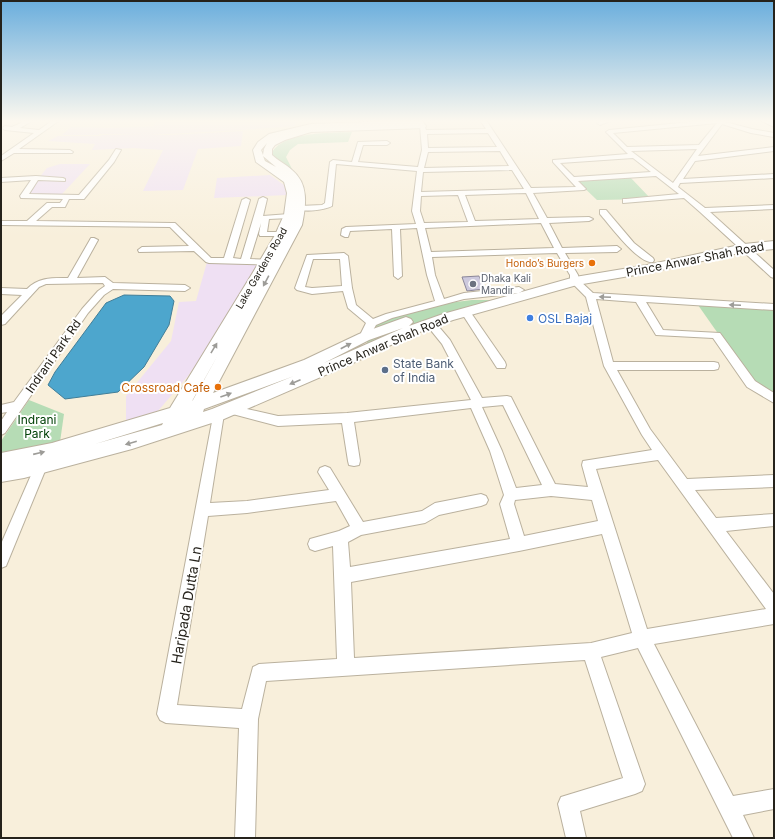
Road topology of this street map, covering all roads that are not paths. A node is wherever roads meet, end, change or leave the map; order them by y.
1 (113, 159) edge
2 (259, 159) edge
3 (270, 159) edge
4 (356, 159) edge
5 (423, 159) edge
6 (508, 159) edge
7 (572, 159) edge
8 (638, 159) edge
9 (692, 159) edge
10 (355, 164) junction
11 (514, 168) junction
12 (420, 169) junction
13 (33, 170) dead end
14 (657, 174) junction
15 (774, 176) edge
16 (36, 178) junction
17 (572, 178) junction
18 (26, 179) junction
19 (1, 180) edge
20 (63, 180) dead end
21 (675, 184) junction
22 (528, 190) junction
23 (460, 192) junction
24 (417, 194) junction
25 (685, 196) junction
26 (68, 197) junction
27 (263, 198) dead end
28 (246, 200) dead end
29 (626, 201) dead end
30 (300, 208) junction
31 (774, 208) edge
32 (703, 210) junction
33 (604, 212) dead end
34 (289, 216) junction
35 (589, 219) dead end
36 (544, 221) junction
37 (1, 223) edge
38 (472, 223) junction
39 (28, 224) junction
40 (420, 226) junction
41 (396, 228) junction
42 (281, 234) junction
43 (345, 235) dead end
44 (774, 239) edge
45 (94, 240) dead end
46 (774, 244) edge
47 (741, 246) junction
48 (196, 248) junction
49 (142, 250) dead end
50 (618, 250) dead end
51 (560, 252) junction
52 (428, 256) junction
53 (228, 260) junction
54 (650, 260) junction
55 (245, 261) junction
56 (263, 262) junction
57 (276, 262) junction
58 (774, 275) edge
59 (398, 276) dead end
60 (575, 278) junction
61 (71, 280) junction
62 (111, 286) junction
63 (185, 288) dead end
64 (348, 288) junction
65 (519, 290) junction
66 (1, 291) edge
67 (29, 292) junction
68 (590, 296) junction
69 (639, 299) junction
70 (440, 302) junction
71 (774, 307) edge
72 (466, 312) junction
73 (1, 322) edge
74 (372, 323) junction
75 (430, 323) junction
76 (364, 337) junction
77 (501, 365) dead end
78 (609, 366) junction
79 (714, 366) dead end
80 (774, 399) edge
81 (477, 404) junction
82 (18, 406) junction
83 (197, 406) junction
84 (1, 409) edge
85 (224, 411) junction
86 (347, 418) junction
87 (182, 419) junction
88 (1, 430) edge
89 (661, 454) junction
90 (354, 461) dead end
91 (1, 462) edge
92 (41, 466) junction
93 (325, 472) dead end
94 (1, 474) edge
95 (774, 481) edge
96 (683, 485) junction
97 (551, 490) junction
98 (597, 494) junction
99 (339, 495) junction
100 (511, 495) junction
101 (481, 500) dead end
102 (203, 510) junction
103 (774, 520) edge
104 (713, 524) junction
105 (607, 526) junction
106 (360, 529) junction
107 (340, 538) junction
108 (315, 544) dead end
109 (519, 544) junction
110 (1, 560) edge
111 (343, 576) junction
112 (774, 607) edge
113 (774, 616) edge
114 (642, 639) junction
115 (591, 651) junction
116 (346, 668) junction
117 (248, 719) junction
118 (774, 799) edge
119 (728, 807) junction
120 (245, 838) edge
121 (576, 838) edge
122 (744, 838) edge

1 - 26 street
2 - 34 main road, Lake Gardens Road
3 - 30 main road, Lake Gardens Road
4 - 10 street
5 - 12 street
6 - 11 street
7 - 17 street
8 - 14 street
9 - 21 street
10 - 12 street
10 - 30 street
11 - 12 street
11 - 22 street
12 - 24 street
13 - 18 street
14 - 17 street
14 - 21 street
15 - 21 street
16 - 18 street
16 - 20 street
16 - 26 street
17 - 22 street
18 - 19 street
21 - 25 street
22 - 23 street
22 - 36 street
23 - 24 street
23 - 38 street
24 - 40 street
25 - 29 street
25 - 32 street
26 - 39 street
27 - 55 street
28 - 53 street
30 - 57 main road, Lake Gardens Road
31 - 32 street
32 - 47 street
33 - 54 street
34 - 42 main road, Lake Gardens Road
34 - 42 street
35 - 36 street
36 - 38 street
36 - 51 street
37 - 39 street
38 - 40 street
39 - 48 street
40 - 41 street
40 - 52 street
41 - 43 street
41 - 59 street
42 - 56 main road, Lake Gardens Road
44 - 47 main road, Prince Anwar Shah Road
45 - 61 street
46 - 47 main road, Prince Anwar Shah Road
47 - 54 main road, Prince Anwar Shah Road
47 - 58 street
47 - 60 main road, Prince Anwar Shah Road
48 - 49 street
48 - 53 street
50 - 51 street
51 - 52 street
51 - 60 street
52 - 70 street
53 - 55 street
54 - 60 main road, Prince Anwar Shah Road
55 - 56 street
56 - 57 street
87 -> 56 main road, Lake Gardens Road
57 -> 83 main road, Lake Gardens Road
60 - 65 main road, Prince Anwar Shah Road
60 - 68 street
60 - 72 main road, Prince Anwar Shah Road
61 - 62 street
61 - 67 street
62 - 63 street
62 - 82 street, Indrani Park Rd
64 - 64 street
64 - 74 street
65 - 70 street
65 - 76 main road, Prince Anwar Shah Road
66 - 67 street
67 - 73 street
69 -> 68 street
68 - 78 street
71 -> 69 street
69 - 80 street
70 - 74 street
72 - 75 main road, Prince Anwar Shah Road
72 - 77 street
74 - 76 street
75 - 81 street
75 -> 85 main road, Prince Anwar Shah Road
83 -> 76 main road, Prince Anwar Shah Road
78 - 79 street
78 - 89 street
81 - 86 street
81 - 97 street
81 - 100 street
82 - 84 street
82 - 88 street, Indrani Park Rd
83 - 87 main road, Prince Anwar Shah Road
85 - 86 street
85 - 87 main road, Prince Anwar Shah Road
85 - 102 street, Haripada Dutta Ln
86 - 90 street
91 -> 87 main road, Prince Anwar Shah Road
87 -> 92 main road, Prince Anwar Shah Road
89 - 96 street
89 - 98 street
92 - 94 main road, Prince Anwar Shah Road
92 - 110 street
93 - 99 street
95 - 96 street
96 - 104 street
97 - 98 street
97 - 100 street
98 - 105 street
99 - 102 street
99 - 106 street
100 - 109 street
101 - 106 street
102 - 117 street, Haripada Dutta Ln
103 - 104 street
104 - 112 street
105 - 109 street
105 - 114 street
106 - 107 street
107 - 108 street
107 - 111 street
109 - 111 street
111 - 116 street
113 - 114 street
114 - 115 street
114 - 119 street
115 - 116 street
115 - 121 street
116 - 117 street
117 - 120 street
118 - 119 street
119 - 122 street

